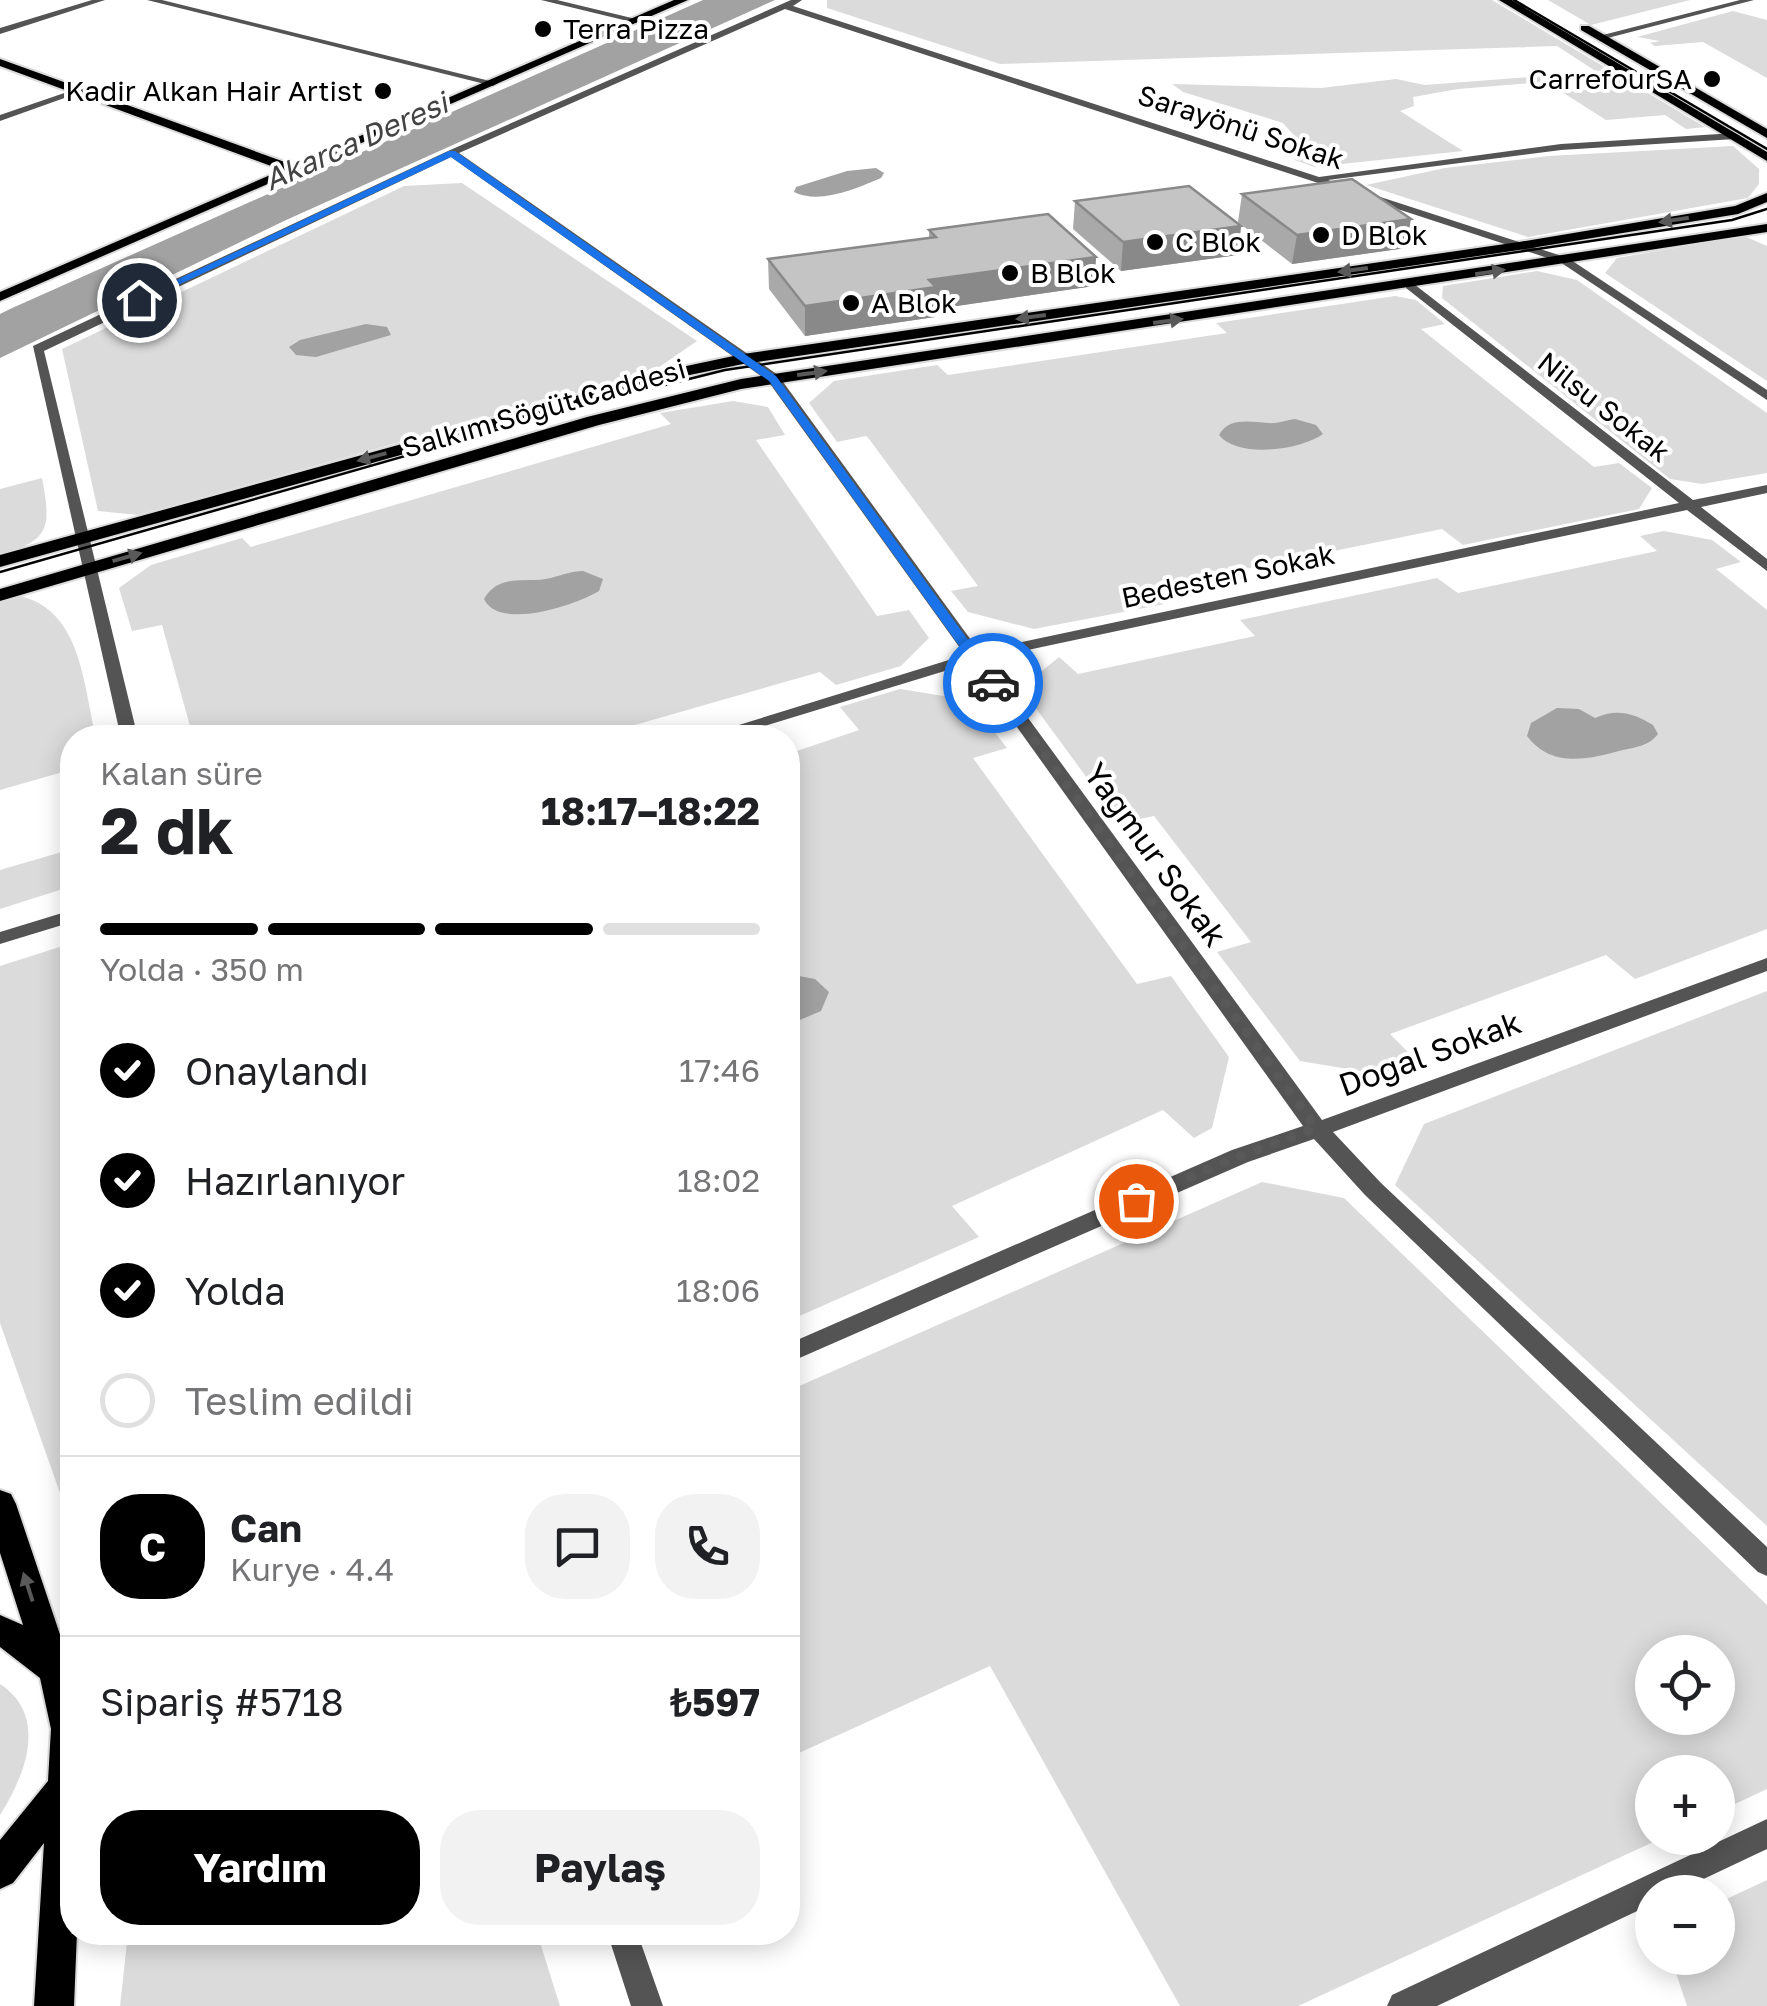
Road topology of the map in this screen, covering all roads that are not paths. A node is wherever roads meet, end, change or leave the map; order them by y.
1 (102, 0) edge
2 (151, 0) edge
3 (545, 0) edge
4 (682, 0) edge
5 (798, 0) edge
6 (1504, 0) edge
7 (1750, 0) edge
8 (785, 6) junction
9 (1569, 18) dead end
10 (636, 20) junction
11 (0, 31) edge
12 (1600, 37) junction
13 (0, 62) edge
14 (493, 83) junction
15 (79, 91) junction
16 (0, 118) edge
17 (1767, 134) edge
18 (1735, 136) junction
19 (452, 153) junction
20 (1767, 157) edge
21 (290, 168) junction
22 (1317, 178) junction
23 (1767, 197) edge
24 (1767, 228) edge
25 (1520, 246) junction
26 (1564, 260) junction
27 (1410, 285) junction
28 (0, 297) edge
29 (743, 359) junction
30 (773, 378) junction
31 (1767, 396) edge
32 (1767, 489) edge
33 (1691, 508) junction
34 (80, 538) junction
35 (0, 562) edge
36 (1767, 566) edge
37 (88, 568) junction
38 (0, 595) edge
39 (974, 657) junction
40 (127, 725) edge
41 (748, 725) edge
42 (60, 920) edge
43 (0, 938) edge
44 (1767, 964) edge
45 (1316, 1128) junction
46 (800, 1349) edge
47 (0, 1504) edge
48 (1767, 1564) edge
49 (0, 1630) edge
50 (55, 1669) junction
51 (60, 1692) edge
52 (60, 1795) edge
53 (1767, 1834) edge
54 (0, 1870) edge
55 (60, 1896) edge
56 (626, 1945) edge
57 (54, 2006) edge
58 (647, 2006) edge
59 (1404, 2006) edge

1 - 11 street
2 - 14 street
3 - 10 street
4 - 10 main road
5 - 8 street
6 - 18 main road
7 - 12 street
8 - 19 street
8 - 22 street, Sarayönü Sokak
9 - 12 main road
10 - 14 main road
12 - 17 main road
13 - 15 main road
14 - 21 main road
15 - 16 street
15 - 21 main road
18 - 20 main road
18 - 22 street
19 - 29 street, Yağmur Sokak
19 - 34 street
21 - 28 main road
22 - 25 street, Sarayönü Sokak
23 -> 25 main road
24 - 26 main road, Salkım Söğüt Caddesi
25 - 26 street, Sarayönü Sokak
25 -> 29 main road
27 -> 26 main road, Salkım Söğüt Caddesi
26 - 31 street, Sarayönü Sokak
30 -> 27 main road, Salkım Söğüt Caddesi
27 - 33 street, Nilsu Sokak
29 - 30 street, Yağmur Sokak
29 -> 34 main road
37 -> 30 main road, Salkım Söğüt Caddesi
30 - 39 street, Yağmur Sokak
32 - 33 street, Bedesten Sokak
33 - 36 street, Nilsu Sokak
33 - 39 street, Bedesten Sokak
34 - 35 main road
34 - 37 street
37 - 38 main road, Salkım Söğüt Caddesi
37 - 40 street
39 - 41 street, Bedesten Sokak
39 - 45 street, Yağmur Sokak
42 - 43 street
44 - 45 street, Doğal Sokak
45 - 46 street, Doğal Sokak
45 - 48 street, Yağmur Sokak
50 -> 47 main road
49 - 50 main road
50 - 51 main road
52 - 54 main road
53 - 59 street
55 - 57 main road
56 - 58 street

